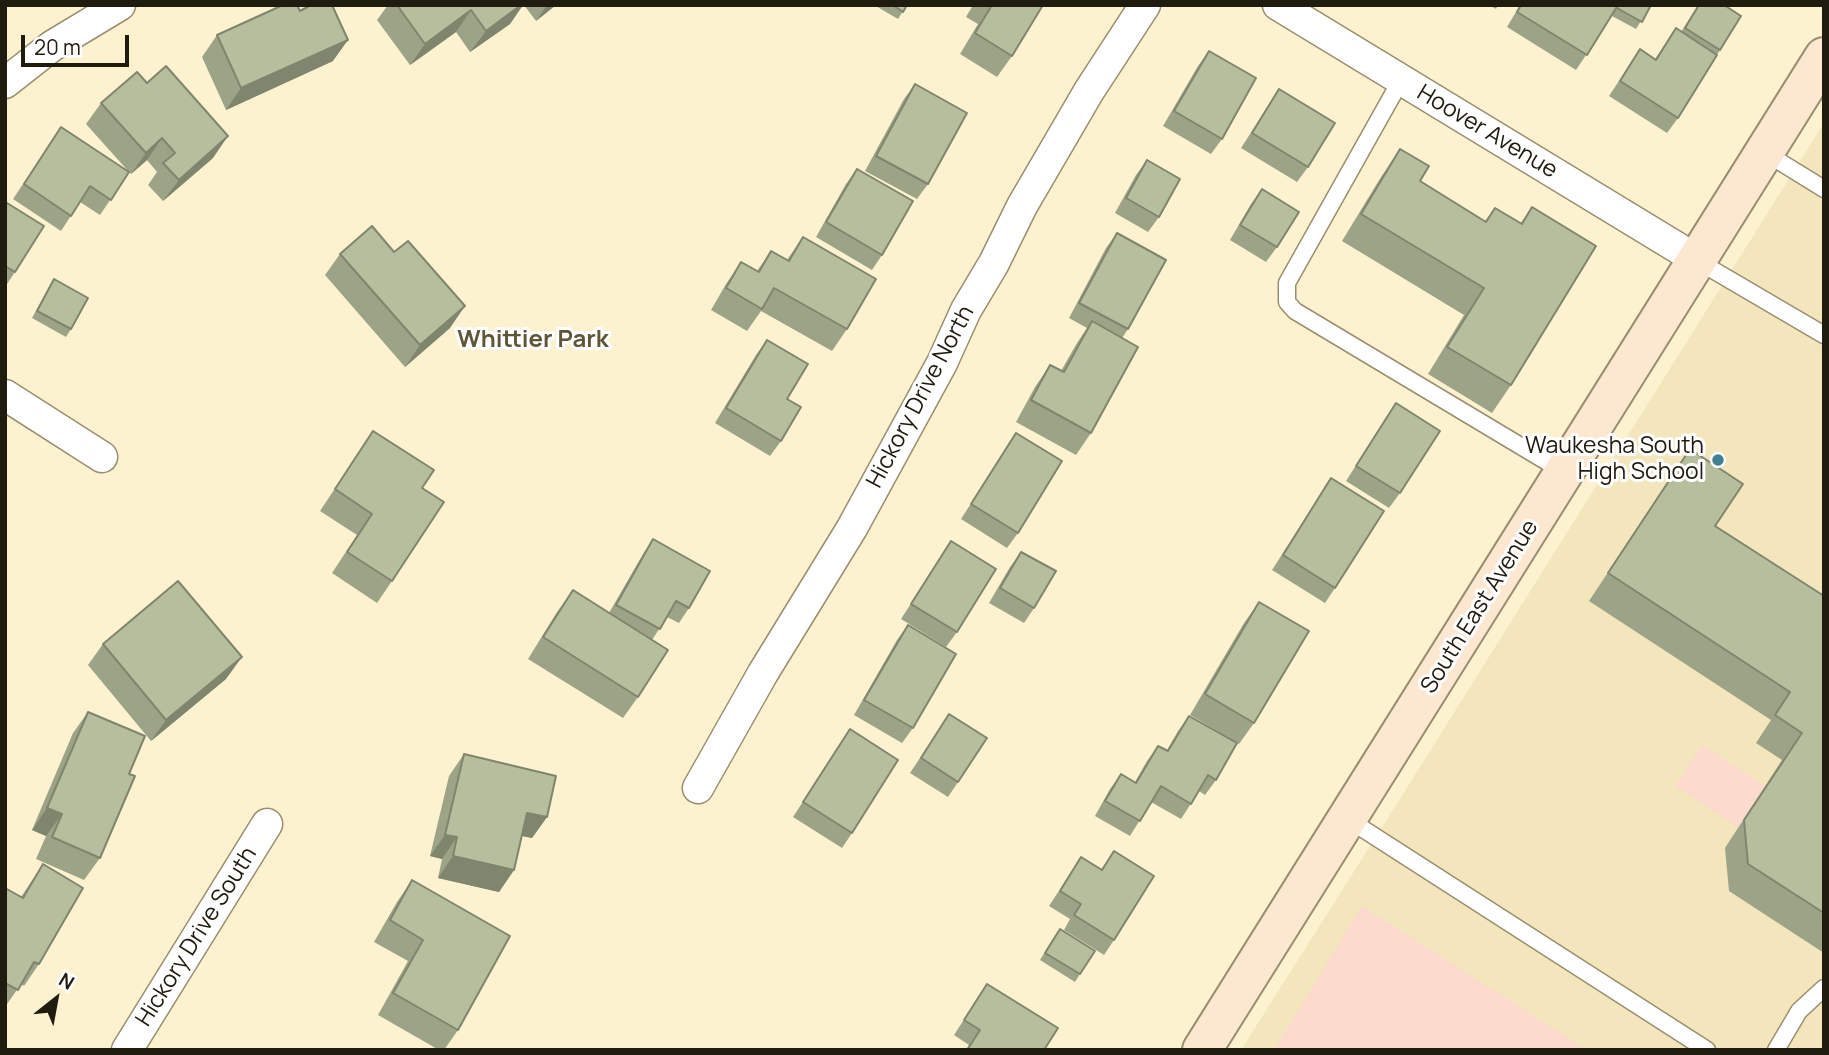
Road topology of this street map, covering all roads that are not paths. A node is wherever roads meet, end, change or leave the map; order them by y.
1 (120, 5) edge
2 (1145, 5) edge
3 (1278, 5) edge
4 (1824, 57) edge
5 (1401, 80) junction
6 (5, 83) edge
7 (1764, 152) junction
8 (1824, 188) edge
9 (1696, 260) junction
10 (1824, 335) edge
11 (5, 396) edge
12 (102, 457) dead end
13 (1564, 472) junction
14 (698, 788) dead end
15 (1346, 818) junction
16 (267, 824) dead end
17 (1824, 988) edge
18 (127, 1050) edge
19 (1202, 1050) edge
20 (1707, 1050) edge
21 (1776, 1050) edge

1 - 6 street
2 - 14 street, Hickory Drive North
3 - 5 street, Hoover Avenue
4 - 7 main road, South East Avenue
5 - 9 street, Hoover Avenue
5 - 13 lane
7 - 8 lane
7 - 9 main road, South East Avenue
9 - 10 lane
9 - 13 main road, South East Avenue
11 - 12 street
13 - 15 main road, South East Avenue
15 - 19 main road, South East Avenue
15 - 20 lane
16 - 18 street, Hickory Drive South
17 - 21 lane

